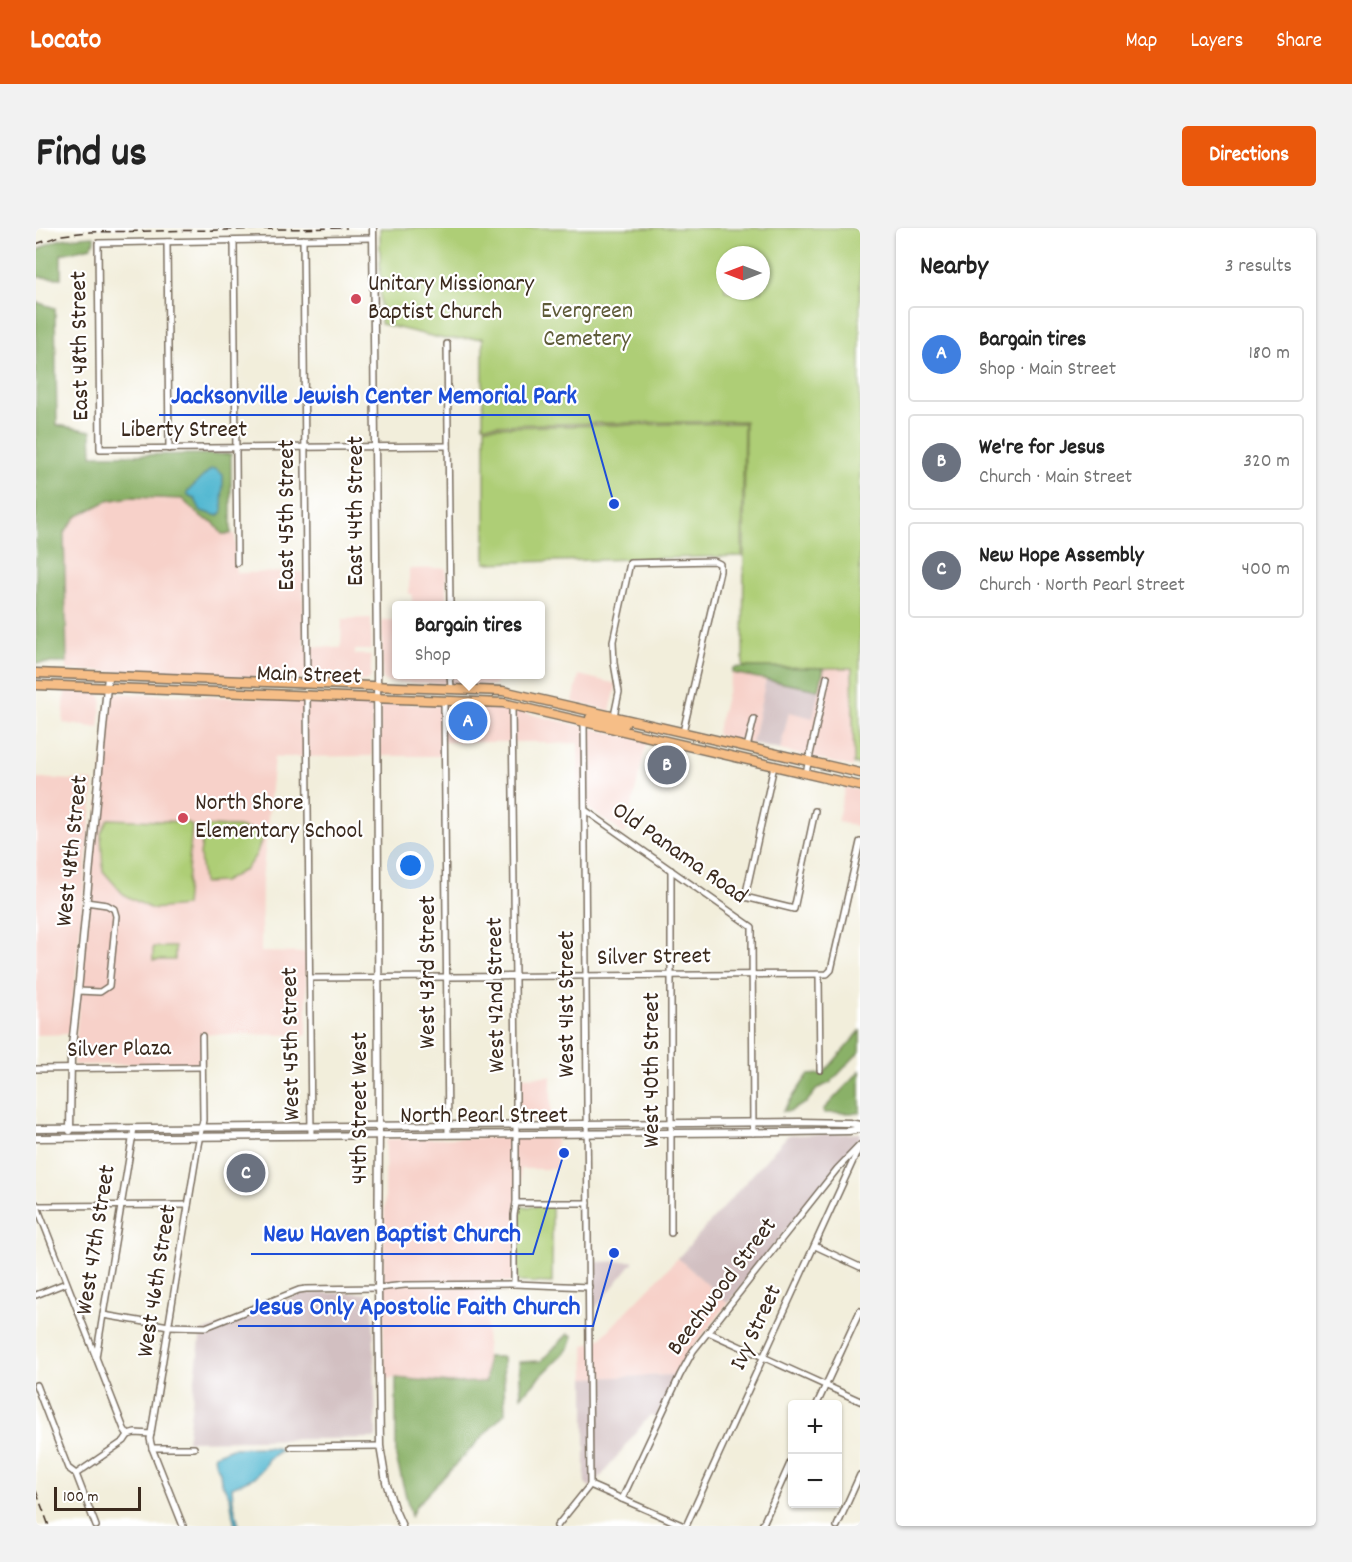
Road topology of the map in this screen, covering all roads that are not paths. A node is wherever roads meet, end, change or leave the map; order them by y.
1 (373, 228) edge
2 (373, 238) junction
3 (303, 239) junction
4 (234, 241) junction
5 (167, 242) junction
6 (447, 344) dead end
7 (448, 446) junction
8 (375, 447) junction
9 (237, 448) junction
10 (306, 448) junction
11 (100, 449) joint
12 (169, 449) junction
13 (237, 563) dead end
14 (450, 601) edge
15 (36, 673) edge
16 (108, 676) junction
17 (827, 677) dead end
18 (450, 679) edge
19 (307, 683) junction
20 (36, 685) edge
21 (376, 686) junction
22 (107, 688) junction
23 (451, 688) junction
24 (307, 695) junction
25 (376, 698) junction
26 (444, 701) junction
27 (513, 705) junction
28 (614, 716) junction
29 (754, 719) dead end
30 (584, 721) junction
31 (667, 728) junction
32 (683, 732) junction
33 (747, 747) junction
34 (809, 762) junction
35 (774, 766) junction
36 (806, 773) junction
37 (860, 773) edge
38 (860, 786) edge
39 (585, 810) junction
40 (815, 811) dead end
41 (860, 842) edge
42 (671, 870) junction
43 (86, 902) junction
44 (752, 975) junction
45 (819, 975) junction
46 (670, 976) junction
47 (515, 977) junction
48 (586, 977) junction
49 (310, 978) junction
50 (447, 978) junction
51 (378, 979) junction
52 (78, 991) junction
53 (202, 1036) dead end
54 (202, 1067) junction
55 (70, 1068) junction
56 (36, 1069) edge
57 (819, 1070) dead end
58 (671, 1123) junction
59 (753, 1123) junction
60 (516, 1124) junction
61 (587, 1124) junction
62 (380, 1125) junction
63 (448, 1125) junction
64 (311, 1126) junction
65 (201, 1127) junction
66 (860, 1127) edge
67 (70, 1128) junction
68 (134, 1128) junction
69 (36, 1129) edge
70 (671, 1133) junction
71 (753, 1133) junction
72 (516, 1134) junction
73 (587, 1134) junction
74 (448, 1135) junction
75 (311, 1136) junction
76 (379, 1136) junction
77 (132, 1137) junction
78 (199, 1137) junction
79 (36, 1138) edge
80 (70, 1138) junction
81 (860, 1145) edge
82 (516, 1203) junction
83 (588, 1203) junction
84 (36, 1205) edge
85 (122, 1205) junction
86 (188, 1205) junction
87 (671, 1233) dead end
88 (815, 1246) junction
89 (860, 1267) edge
90 (66, 1283) junction
91 (514, 1284) junction
92 (589, 1287) junction
93 (378, 1288) junction
94 (36, 1295) edge
95 (860, 1311) edge
96 (104, 1315) junction
97 (169, 1326) junction
98 (708, 1332) junction
99 (763, 1357) junction
100 (96, 1358) junction
101 (36, 1385) edge
102 (826, 1385) junction
103 (819, 1400) edge
104 (860, 1401) edge
105 (151, 1434) junction
106 (128, 1435) junction
107 (380, 1446) junction
108 (291, 1447) dead end
109 (152, 1448) junction
110 (194, 1448) dead end
111 (788, 1468) edge
112 (76, 1474) junction
113 (860, 1475) edge
114 (590, 1485) junction
115 (622, 1499) junction
116 (96, 1526) edge
117 (183, 1526) edge
118 (402, 1526) edge
119 (557, 1526) edge
120 (685, 1526) edge
121 (762, 1526) edge
122 (837, 1526) edge

1 - 2 street, East 44th Street
2 - 3 street
2 - 8 street, East 44th Street
3 - 4 street
3 - 10 street, East 45th Street
4 - 5 street
4 - 9 street
5 - 11 street, East 48th Street
5 - 12 street
6 - 7 street
7 - 8 street, Liberty Street
7 - 14 street
8 - 10 street, Liberty Street
8 - 21 street, East 44th Street
9 - 10 street, Liberty Street
9 - 12 street, Liberty Street
9 - 13 street
10 - 19 street, East 45th Street
11 - 12 street, Liberty Street
15 - 16 main road, Main Street
16 - 19 main road, Main Street
16 - 22 street, West 48th Street
17 - 34 street
18 - 23 street
19 - 21 main road, Main Street
20 - 22 main road, Main Street
21 - 23 main road, Main Street
21 - 25 street, 44th Street West
22 - 24 main road, Main Street
22 - 43 street, West 48th Street
23 - 28 main road, Main Street
24 - 25 main road, Main Street
24 - 49 street, West 45th Street
25 - 26 main road, Main Street
25 - 51 street, 44th Street West
26 - 27 main road, Main Street
26 - 50 street, West 43rd Street
27 - 30 main road, Main Street
27 - 47 street, West 42nd Street
28 - 31 main road, Main Street
28 - 32 street
29 - 33 street
30 - 31 main road
30 - 35 main road, Main Street
30 - 39 street, West 41st Street
31 - 32 main road, Main Street
32 - 33 main road, Main Street
33 - 34 main road, Main Street
34 - 36 street
34 - 37 main road, Main Street
35 - 36 main road, Main Street
35 - 40 street
36 - 38 main road, Main Street
39 - 42 street, Old Panama Road
39 - 48 street, West 41st Street
41 - 45 street
42 - 44 street, Old Panama Road
42 - 46 street, West 40th Street
43 - 52 street, West 48th Street
43 - 52 street
44 - 45 street, Silver Street
44 - 46 street, Silver Street
44 - 59 street
45 - 57 street
46 - 48 street, Silver Street
46 - 58 street, West 40th Street
47 - 48 street, Silver Street
47 - 50 street, Silver Street
47 - 60 street, West 42nd Street
48 - 61 street, West 41st Street
49 - 51 street, Silver Street
49 - 64 street, West 45th Street
50 - 51 street, Silver Street
50 - 63 street, West 43rd Street
51 - 62 street, 44th Street West
52 - 55 street, West 48th Street
53 - 54 street, West 46th Street
54 - 55 street, Silver Plaza
54 - 65 street, West 46th Street
55 - 56 street, Silver Plaza
55 - 67 street, West 48th Street
58 - 59 street, North Pearl Street
58 - 61 street, North Pearl Street
58 - 70 street, West 40th Street
59 - 66 street, North Pearl Street
59 - 71 street
60 - 61 street, North Pearl Street
60 - 63 street, North Pearl Street
60 - 72 street, West 42nd Street
61 - 73 street, West 41st Street
62 - 63 street, North Pearl Street
62 - 64 street, North Pearl Street
62 - 76 street, 44th Street West
63 - 74 street, West 43rd Street
64 - 65 street, North Pearl Street
64 - 75 street, West 45th Street
65 - 68 street, North Pearl Street
65 - 78 street, West 46th Street
66 - 71 street, North Pearl Street
67 - 68 street, North Pearl Street
67 - 69 street, North Pearl Street
67 - 80 street, West 48th Street
68 - 77 street, West 47th Street
70 - 71 street, North Pearl Street
70 - 73 street, North Pearl Street
70 - 87 street, West 40th Street
72 - 73 street, North Pearl Street
72 - 74 street, North Pearl Street
72 - 82 street, West 42nd Street
73 - 83 street, West 41st Street
74 - 76 street, North Pearl Street
75 - 76 street, North Pearl Street
75 - 78 street, North Pearl Street
76 - 93 street, 44th Street West
77 - 78 street, North Pearl Street
77 - 80 street, North Pearl Street
77 - 85 street, West 47th Street
78 - 86 street, West 46th Street
79 - 80 street, North Pearl Street
81 - 88 street, Ivy Street
81 - 98 street, Beechwood Street
82 - 83 street
82 - 91 street, West 42nd Street
83 - 92 street, West 41st Street
84 - 85 street
84 - 90 street
85 - 86 street
85 - 96 street, West 47th Street
86 - 97 street, West 46th Street
88 - 89 street
88 - 99 street, Ivy Street
90 - 94 street
90 - 100 street
91 - 92 street
91 - 93 street
92 - 114 street, West 41st Street
93 - 97 street
93 - 107 street, 44th Street West
95 - 102 street
96 - 97 street
96 - 100 street, West 47th Street
97 - 105 street, West 46th Street
98 - 99 street
98 - 115 street, Beechwood Street
99 - 102 street
99 - 120 street, Ivy Street
100 - 106 street
101 - 112 street
102 - 103 street
102 - 104 street
105 - 106 street
105 - 109 street, West 46th Street
106 - 112 street
107 - 108 street
107 - 118 street, 44th Street West
109 - 110 street
109 - 117 street, West 46th Street
111 - 121 street
112 - 116 street
113 - 122 street
114 - 115 street
114 - 119 street
115 - 120 street

